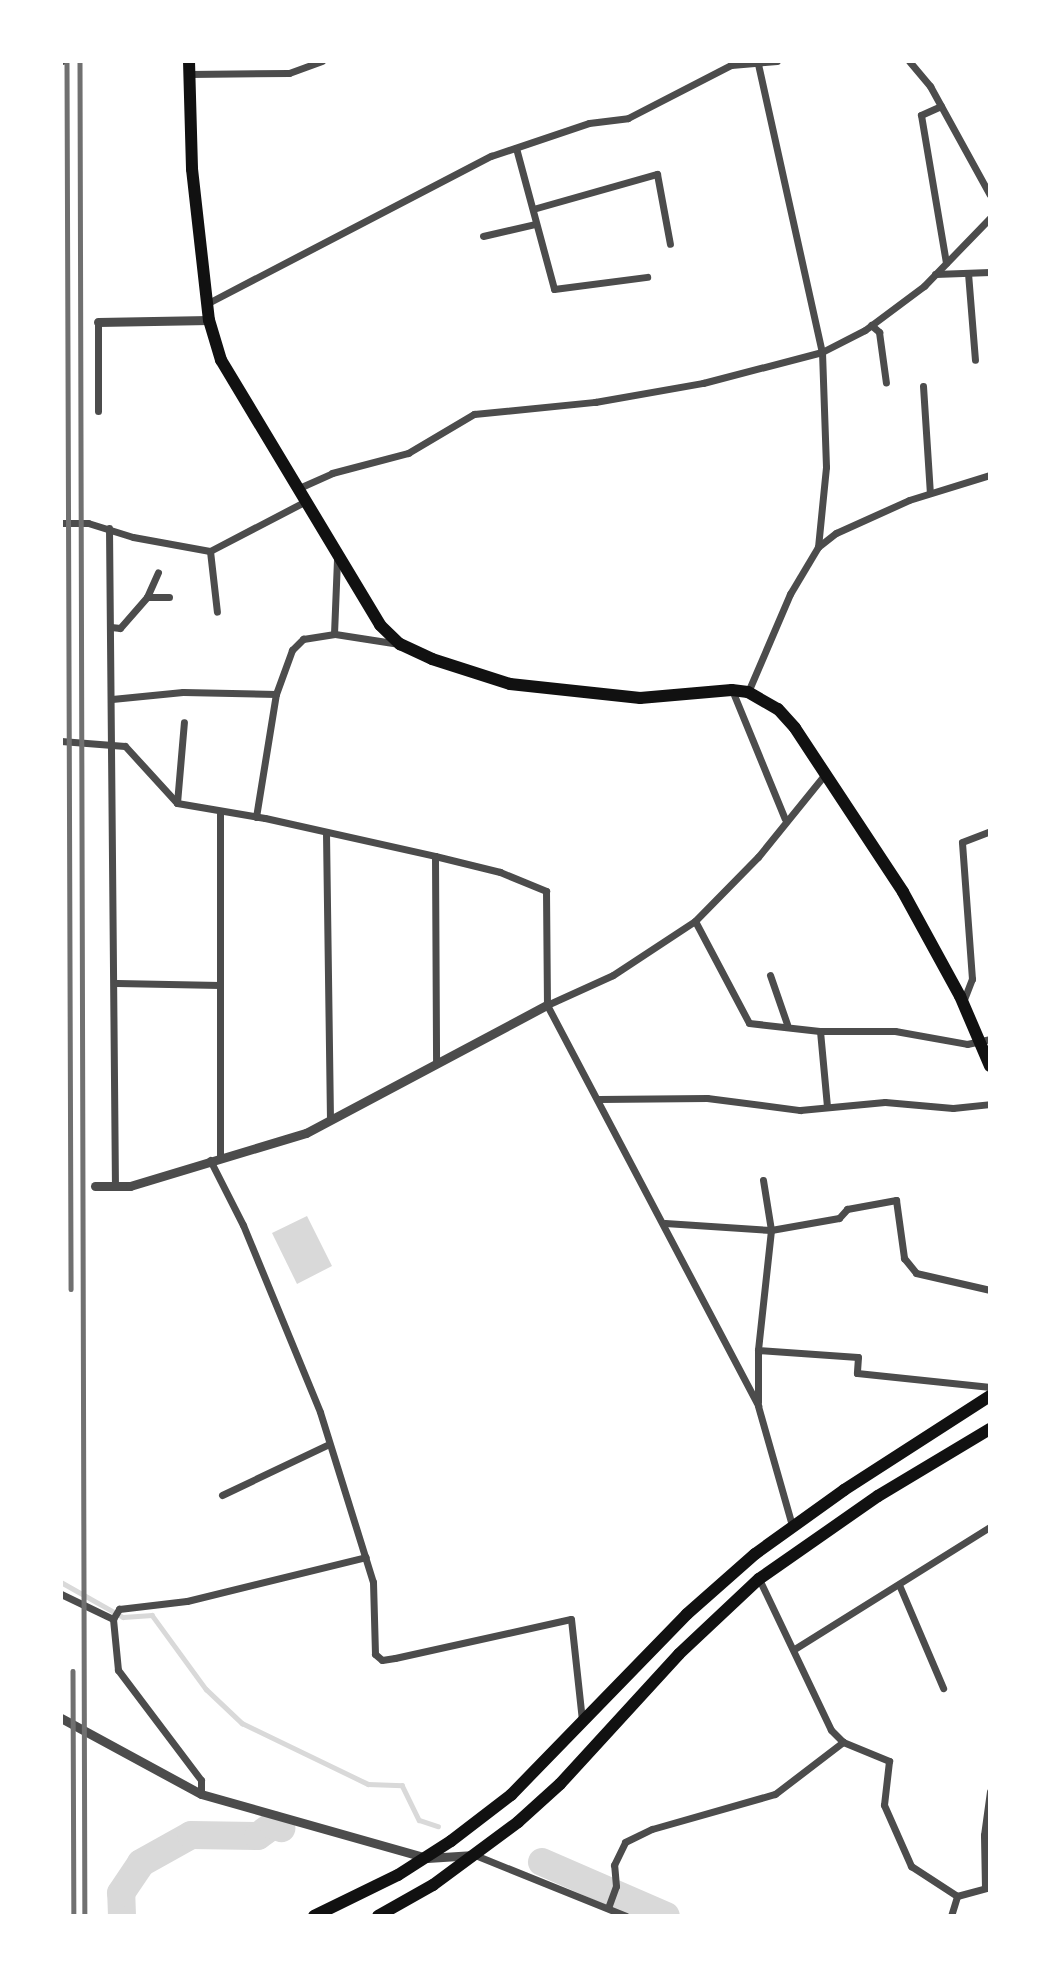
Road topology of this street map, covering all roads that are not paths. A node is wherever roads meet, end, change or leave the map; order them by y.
1 (322, 61) edge
2 (777, 61) edge
3 (909, 61) edge
4 (731, 63) edge
5 (758, 64) junction
6 (189, 68) edge
7 (941, 106) junction
8 (516, 148) junction
9 (990, 195) edge
10 (533, 209) junction
11 (990, 218) edge
12 (535, 224) junction
13 (484, 236) dead end
14 (670, 244) dead end
15 (946, 263) junction
16 (990, 272) edge
17 (968, 273) junction
18 (935, 274) junction
19 (647, 277) dead end
20 (210, 302) junction
21 (209, 320) junction
22 (98, 322) joint
23 (871, 325) junction
24 (822, 352) junction
25 (975, 360) dead end
26 (886, 383) dead end
27 (923, 386) dead end
28 (98, 411) dead end
29 (990, 475) edge
30 (299, 488) junction
31 (930, 494) junction
32 (306, 500) junction
33 (61, 523) edge
34 (109, 528) junction
35 (818, 547) junction
36 (210, 551) junction
37 (338, 554) junction
38 (158, 572) dead end
39 (146, 597) junction
40 (169, 597) dead end
41 (217, 612) dead end
42 (111, 627) junction
43 (334, 634) junction
44 (400, 644) junction
45 (732, 690) junction
46 (748, 692) junction
47 (276, 694) junction
48 (112, 699) junction
49 (184, 722) dead end
50 (61, 741) edge
51 (110, 743) junction
52 (826, 773) junction
53 (177, 803) junction
54 (220, 813) junction
55 (256, 817) junction
56 (785, 819) junction
57 (990, 831) edge
58 (326, 833) junction
59 (435, 856) junction
60 (695, 921) junction
61 (770, 975) dead end
62 (117, 983) junction
63 (220, 985) junction
64 (963, 1002) junction
65 (547, 1005) junction
66 (787, 1024) junction
67 (820, 1031) junction
68 (985, 1040) edge
69 (436, 1062) junction
70 (990, 1066) edge
71 (600, 1099) junction
72 (990, 1104) edge
73 (827, 1106) junction
74 (330, 1119) junction
75 (220, 1156) junction
76 (210, 1160) junction
77 (762, 1180) dead end
78 (115, 1184) junction
79 (94, 1186) dead end
80 (665, 1223) junction
81 (771, 1230) junction
82 (990, 1290) edge
83 (758, 1350) junction
84 (990, 1387) edge
85 (990, 1396) edge
86 (758, 1406) junction
87 (990, 1429) edge
88 (327, 1445) junction
89 (222, 1494) dead end
90 (792, 1525) junction
91 (990, 1527) edge
92 (366, 1557) junction
93 (760, 1579) junction
94 (900, 1587) junction
95 (61, 1594) edge
96 (113, 1619) junction
97 (796, 1648) junction
98 (943, 1688) dead end
99 (61, 1718) edge
100 (582, 1722) junction
101 (843, 1742) junction
102 (990, 1791) edge
103 (201, 1794) junction
104 (475, 1855) junction
105 (427, 1858) junction
106 (988, 1887) edge
107 (957, 1896) junction
108 (608, 1908) junction
109 (314, 1916) edge
110 (377, 1916) edge
111 (626, 1916) edge
112 (951, 1916) edge

1 - 6 street
2 - 5 street
3 - 7 street
4 - 5 street
4 - 8 street
5 - 24 street
6 - 20 main road
7 - 9 street
7 - 15 street
8 - 10 street
8 - 20 street
10 - 12 street
10 - 14 street
11 - 15 street
12 - 13 street
12 - 19 street
15 - 18 street
16 - 17 street
17 - 18 street
17 - 25 street
18 - 23 street
20 - 21 main road
21 - 22 street
21 - 30 main road
22 - 28 street
23 - 24 street
23 - 26 street
24 - 30 street
24 - 35 street
27 - 31 street
29 - 31 street
30 - 32 main road
31 - 35 street
32 - 36 street
32 - 37 main road
33 - 34 street
34 - 36 street
34 - 42 street
35 - 46 street
36 - 41 street
37 - 43 street
37 - 44 main road
38 - 39 street
39 - 40 street
39 - 42 street
42 - 48 street
43 - 44 street
43 - 47 street
44 - 45 main road
45 - 46 main road
45 - 56 street
46 - 52 main road
47 - 48 street
47 - 55 street
48 - 51 street
49 - 53 street
50 - 51 street
51 - 53 street
51 - 62 street
52 - 56 street
52 - 64 main road
53 - 54 street
54 - 55 street
54 - 63 street
55 - 58 street
56 - 60 street
57 - 64 street
58 - 59 street
58 - 74 street
59 - 65 street
59 - 69 street
60 - 65 street
60 - 66 street
61 - 66 street
62 - 63 street
62 - 78 street
63 - 75 street
64 - 68 main road
65 - 69 street
65 - 71 street
66 - 67 street
67 - 68 street
67 - 73 street
68 - 70 main road
69 - 74 street
71 - 73 street
71 - 80 street
72 - 73 street
74 - 75 street
75 - 76 street
76 - 78 street
76 - 88 street
77 - 81 street
78 - 79 street
80 - 81 street
80 - 86 street
81 - 82 street
81 - 83 street
83 - 84 street
83 - 86 street
85 - 90 main road
86 - 90 street
87 - 93 main road
88 - 89 street
88 - 92 street
90 - 100 main road
91 - 94 street
92 - 96 street
92 - 100 street
93 - 97 street
93 - 104 main road
94 - 97 street
94 - 98 street
95 - 96 street
96 - 103 street
97 - 101 street
99 - 103 street
100 - 105 main road
101 - 107 street
101 - 108 street
102 - 106 street
103 - 105 street
104 - 105 street
104 - 108 street
104 - 110 main road
105 - 109 main road
106 - 107 street
107 - 112 street
108 - 111 street

